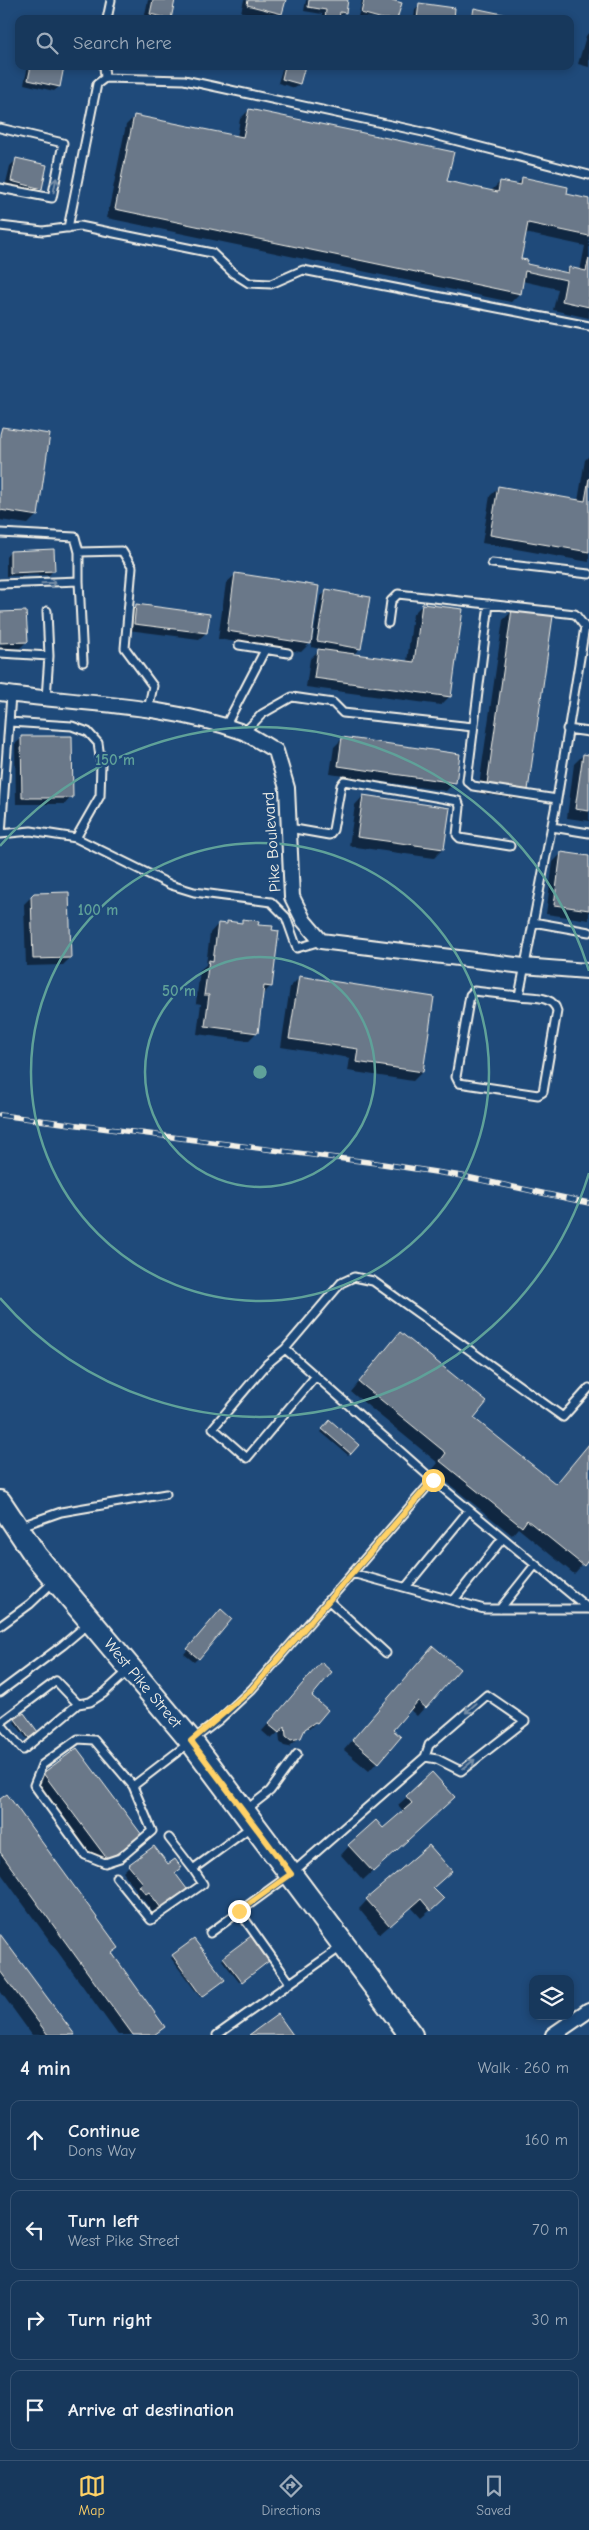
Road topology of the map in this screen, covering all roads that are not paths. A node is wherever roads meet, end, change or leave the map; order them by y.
1 (111, 0) edge
2 (108, 15) edge
3 (104, 70) edge
4 (105, 78) junction
5 (0, 128) edge
6 (589, 175) edge
7 (0, 188) edge
8 (0, 226) edge
9 (68, 228) junction
10 (589, 326) edge
11 (0, 533) edge
12 (79, 552) junction
13 (492, 563) dead end
14 (589, 574) edge
15 (79, 581) junction
16 (0, 584) edge
17 (490, 604) junction
18 (47, 612) dead end
19 (388, 623) dead end
20 (239, 645) dead end
21 (265, 650) junction
22 (288, 653) dead end
23 (0, 654) edge
24 (49, 656) junction
25 (83, 662) dead end
26 (5, 694) edge
27 (46, 698) junction
28 (148, 710) junction
29 (9, 722) junction
30 (225, 727) junction
31 (474, 728) junction
32 (567, 729) junction
33 (589, 732) edge
34 (244, 733) junction
35 (557, 799) junction
36 (552, 827) junction
37 (289, 828) junction
38 (589, 833) edge
39 (1, 834) edge
40 (76, 838) junction
41 (510, 846) dead end
42 (532, 922) junction
43 (589, 932) edge
44 (321, 940) junction
45 (523, 966) junction
46 (588, 971) edge
47 (519, 996) junction
48 (285, 1348) junction
49 (315, 1377) junction
50 (589, 1388) edge
51 (433, 1480) junction
52 (166, 1494) dead end
53 (0, 1502) edge
54 (468, 1510) junction
55 (16, 1528) junction
56 (503, 1538) junction
57 (535, 1565) junction
58 (352, 1573) junction
59 (56, 1580) junction
60 (406, 1587) junction
61 (328, 1600) junction
62 (454, 1600) junction
63 (500, 1609) junction
64 (588, 1609) edge
65 (90, 1622) junction
66 (0, 1626) edge
67 (386, 1653) dead end
68 (130, 1670) junction
69 (0, 1692) edge
70 (78, 1704) junction
71 (0, 1723) edge
72 (191, 1741) junction
73 (297, 1754) dead end
74 (425, 1757) junction
75 (134, 1786) junction
76 (249, 1818) junction
77 (169, 1838) dead end
78 (193, 1869) junction
79 (291, 1874) junction
80 (116, 1877) dead end
81 (239, 1911) junction
82 (210, 1933) dead end
83 (343, 1945) junction
84 (290, 1984) junction
85 (589, 2010) edge
86 (217, 2035) edge
87 (411, 2035) edge
88 (553, 2035) edge

1 - 2 lane
3 - 4 lane
4 - 6 lane
4 - 9 lane
7 -> 5 lane
8 - 9 lane
9 - 10 lane
11 - 12 lane
12 - 15 lane
12 - 28 lane
13 - 14 lane
16 -> 15 lane
15 - 25 lane
17 - 19 lane
17 - 31 lane
17 - 32 lane
18 - 24 lane
20 - 21 lane
21 - 22 lane
21 - 30 lane
23 - 24 lane
24 - 27 lane
26 - 27 street, Pike Boulevard
26 - 29 lane
27 - 28 street, Pike Boulevard
28 - 30 street, Pike Boulevard
29 - 39 lane
29 - 40 lane
30 - 34 street, Pike Boulevard
31 - 34 lane
31 - 35 lane
32 - 33 lane
32 - 35 lane
34 - 37 street, Pike Boulevard
35 - 36 lane
36 - 38 lane
36 - 42 lane
37 - 41 lane
37 - 44 street, Pike Boulevard
39 - 40 lane
40 - 44 lane
42 - 43 lane
42 - 45 lane
44 - 45 street
45 - 46 street
45 - 47 lane
47 - 47 lane
48 - 49 lane
48 - 49 lane
48 - 50 lane
49 - 51 lane
51 - 54 lane
51 - 58 lane
52 - 55 lane
53 - 55 main road, West Pike Street
54 - 56 lane
54 - 60 lane
55 - 59 main road, West Pike Street
56 - 57 lane
56 - 62 lane
57 - 63 lane
57 - 64 lane
58 - 60 lane
58 - 61 lane
59 - 65 main road, West Pike Street
59 - 66 lane
60 - 62 lane
61 - 67 lane
61 - 72 lane
62 - 63 lane
63 - 64 lane
65 - 68 main road, West Pike Street
65 - 69 lane
68 - 70 lane
68 - 72 main road, West Pike Street
70 - 71 lane
70 - 71 lane
72 - 75 lane
72 - 76 main road, West Pike Street
73 - 76 lane
74 -> 74 lane
74 - 79 lane
75 - 75 lane
76 - 78 lane
76 - 79 main road, West Pike Street
77 - 78 lane
78 - 80 lane
79 - 81 lane
79 - 83 main road, West Pike Street
81 - 82 lane
81 - 84 lane
83 - 84 lane
83 - 87 main road, West Pike Street
84 - 86 lane
85 - 88 street

